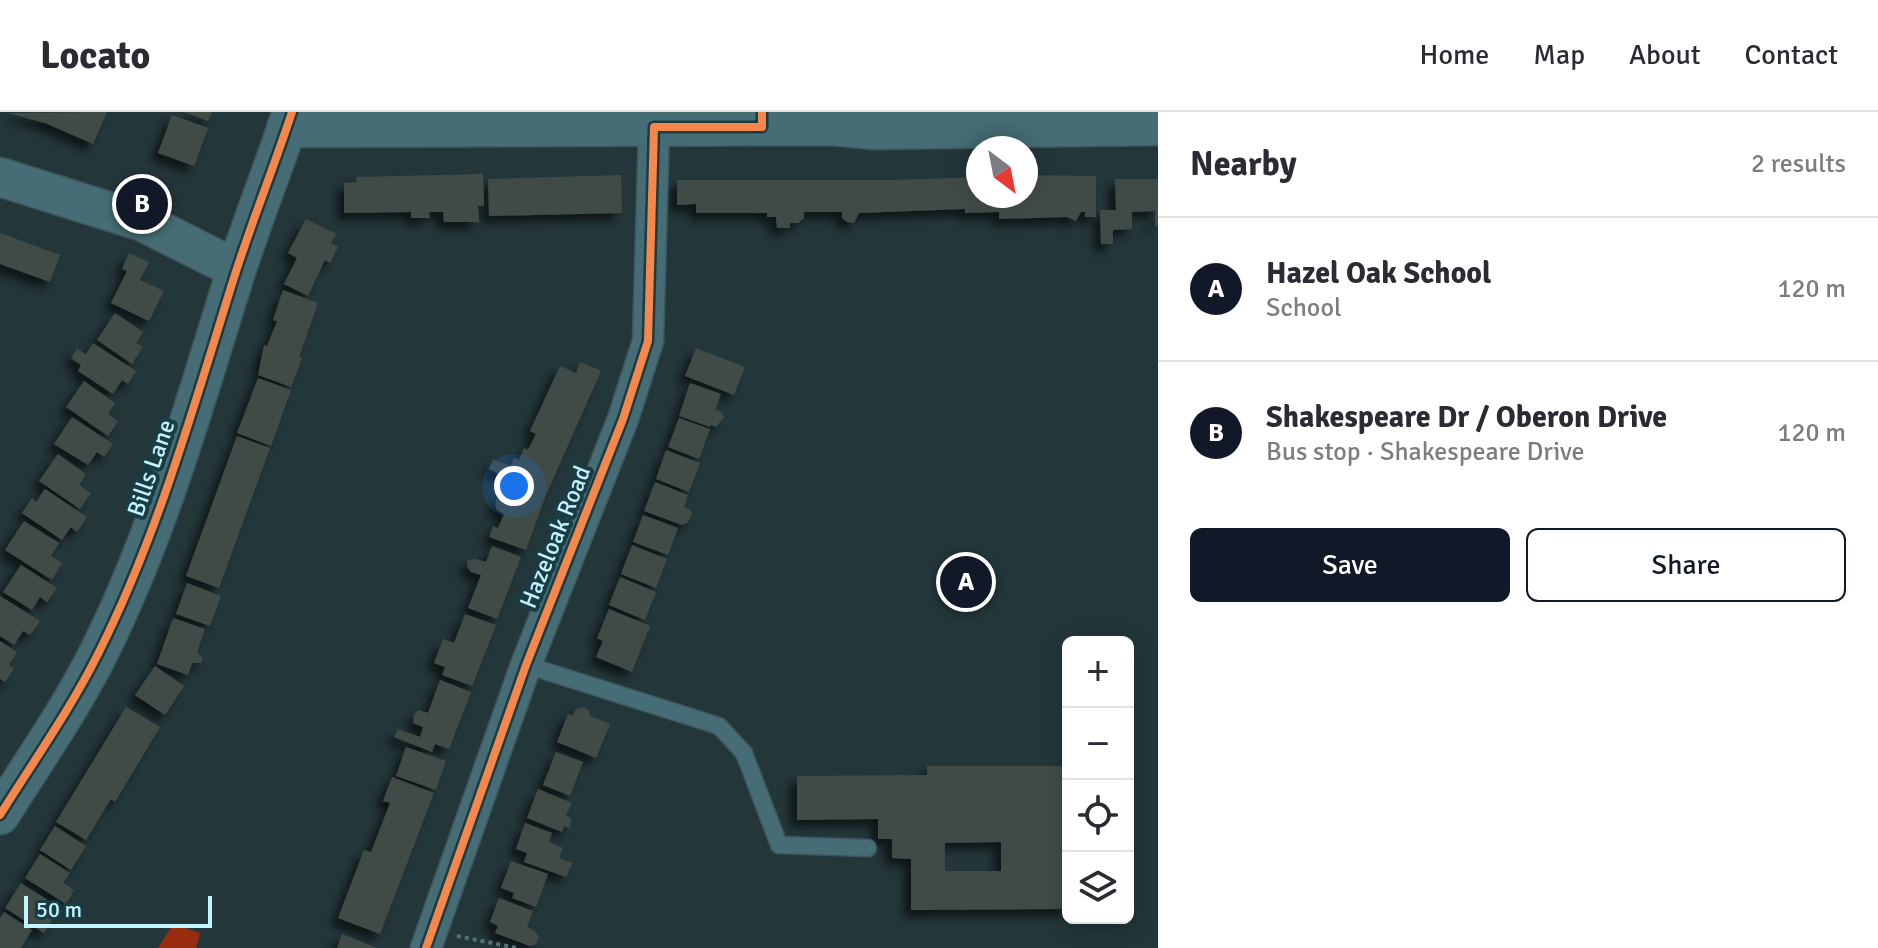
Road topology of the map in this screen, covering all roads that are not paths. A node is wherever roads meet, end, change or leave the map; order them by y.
1 (762, 119) edge
2 (289, 120) edge
3 (1158, 126) edge
4 (654, 127) junction
5 (0, 177) edge
6 (236, 269) junction
7 (526, 665) junction
8 (0, 815) edge
9 (868, 848) dead end
10 (429, 939) edge

1 - 3 street
1 - 4 street
2 - 4 street
2 - 6 street, Bills Lane
4 - 7 street, Hazeloak Road
5 - 6 street
6 - 8 street, Bills Lane
7 - 9 lane
7 - 10 street, Hazeloak Road

